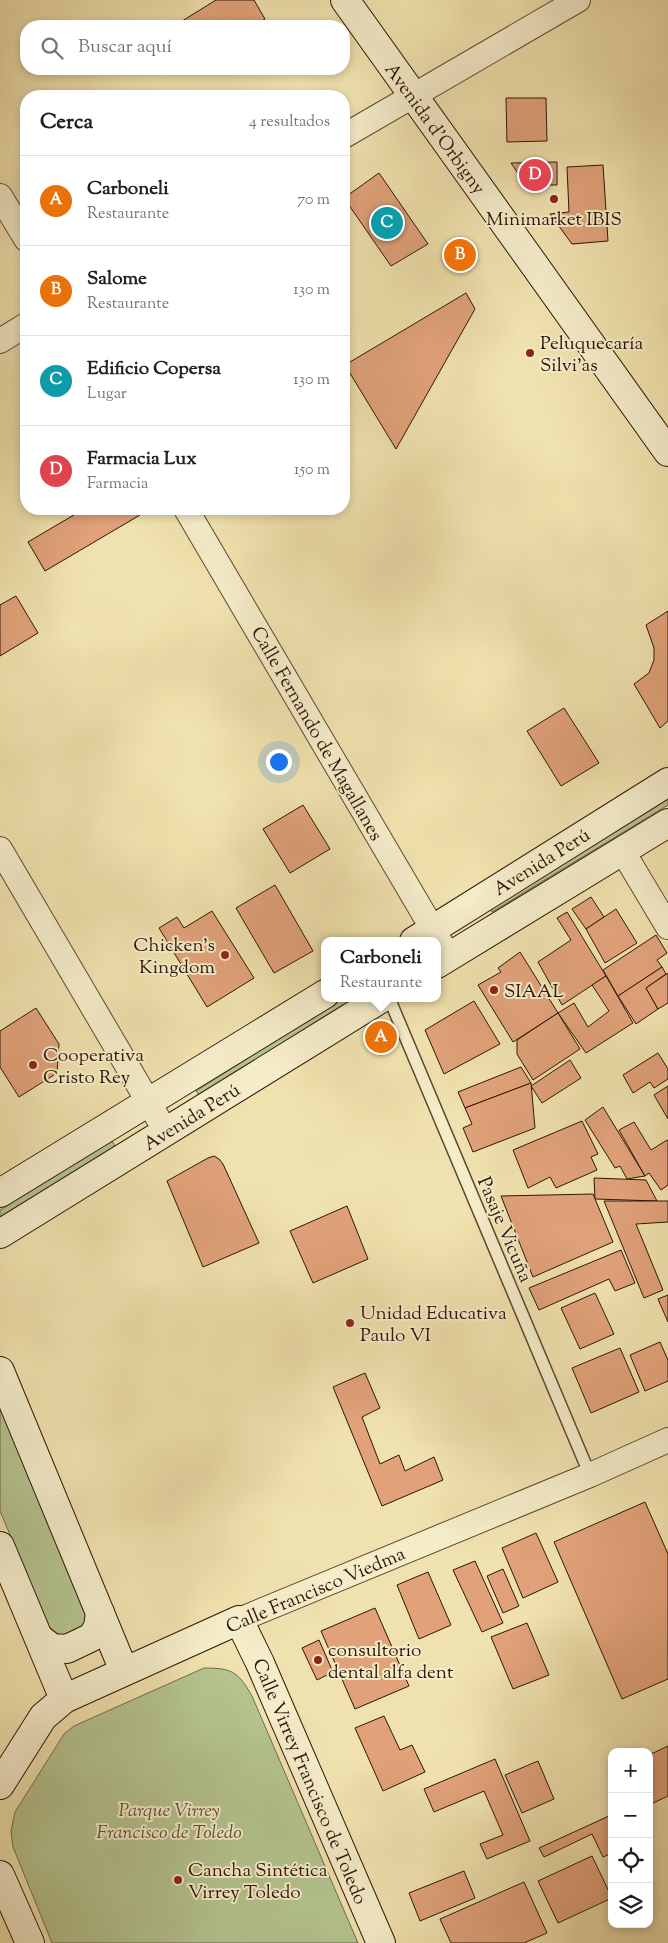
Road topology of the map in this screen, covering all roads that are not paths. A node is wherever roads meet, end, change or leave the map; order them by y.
1 (344, 0) edge
2 (578, 0) edge
3 (412, 95) junction
4 (350, 132) edge
5 (0, 196) edge
6 (20, 229) edge
7 (20, 328) edge
8 (0, 340) edge
9 (668, 452) edge
10 (189, 515) edge
11 (668, 782) edge
12 (668, 823) edge
13 (0, 850) edge
14 (622, 850) junction
15 (668, 926) edge
16 (423, 935) edge
17 (443, 960) edge
18 (321, 996) edge
19 (376, 1002) edge
20 (391, 1002) edge
21 (148, 1101) junction
22 (166, 1132) junction
23 (0, 1193) edge
24 (0, 1234) edge
25 (0, 1372) edge
26 (668, 1440) edge
27 (590, 1474) junction
28 (0, 1546) edge
29 (100, 1613) junction
30 (239, 1620) junction
31 (39, 1638) junction
32 (124, 1671) junction
33 (64, 1699) junction
34 (0, 1785) edge
35 (0, 1875) edge
36 (30, 1943) edge
37 (381, 1943) edge

1 - 3 main road, Avenida d'Orbigny
2 - 3 street
3 - 4 street
3 - 9 main road, Avenida d'Orbigny
5 - 6 street
7 - 8 street
10 - 16 street, Calle Fernando de Magallanes
11 - 16 main road, Avenida Perú
12 - 14 main road, Avenida Perú
13 - 21 street
14 - 15 street
14 - 17 main road, Avenida Perú
18 - 21 main road, Avenida Perú
19 - 22 main road, Avenida Perú
20 - 27 lane, Pasaje Vicuña
21 - 22 street
21 - 23 main road, Avenida Perú
22 - 24 main road, Avenida Perú
25 - 29 main road
26 - 27 street, Calle Francisco Viedma
27 - 30 street, Calle Francisco Viedma
28 - 31 main road
29 - 31 main road
29 - 32 main road
30 - 32 main road, Calle Francisco Viedma
30 - 37 main road, Calle Virrey Francisco de Toledo
31 - 33 main road
32 - 33 main road, Calle Francisco Viedma
33 - 34 main road, Calle Francisco Viedma
35 - 36 main road

